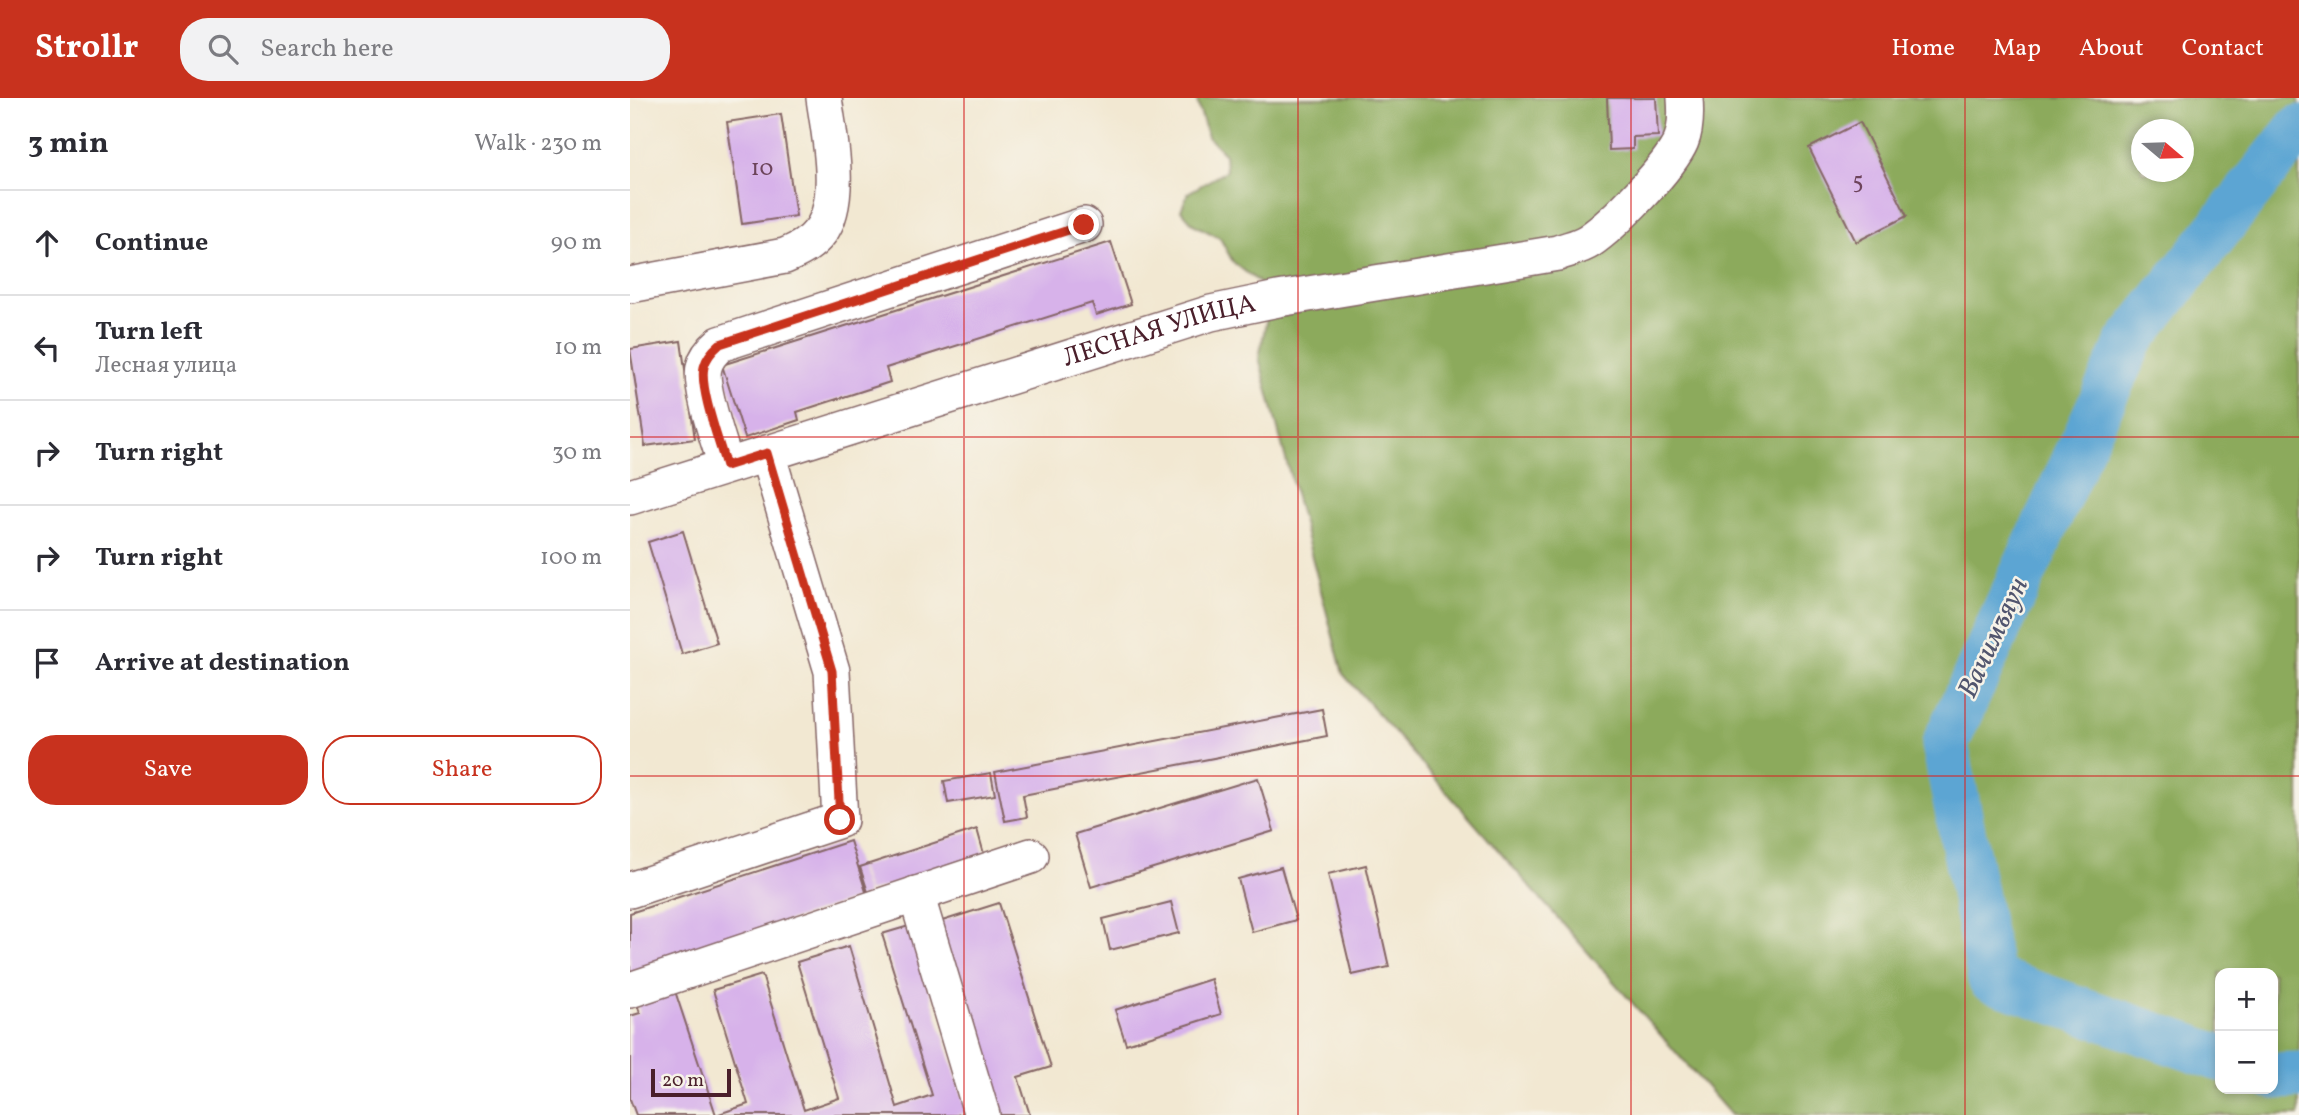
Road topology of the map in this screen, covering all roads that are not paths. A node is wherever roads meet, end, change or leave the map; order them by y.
1 (824, 98) edge
2 (1685, 98) edge
3 (1084, 225) dead end
4 (630, 285) edge
5 (767, 453) junction
6 (726, 466) junction
7 (630, 497) edge
8 (1031, 856) dead end
9 (630, 890) edge
10 (916, 894) junction
11 (630, 990) edge
12 (982, 1115) edge

1 - 4 street
2 - 5 street, ЛЕСНАЯ УЛИЦА
3 - 6 street
5 - 6 street, ЛЕСНАЯ УЛИЦА
5 - 9 street
6 - 7 street, ЛЕСНАЯ УЛИЦА
8 - 10 street
10 - 11 street
10 - 12 street

